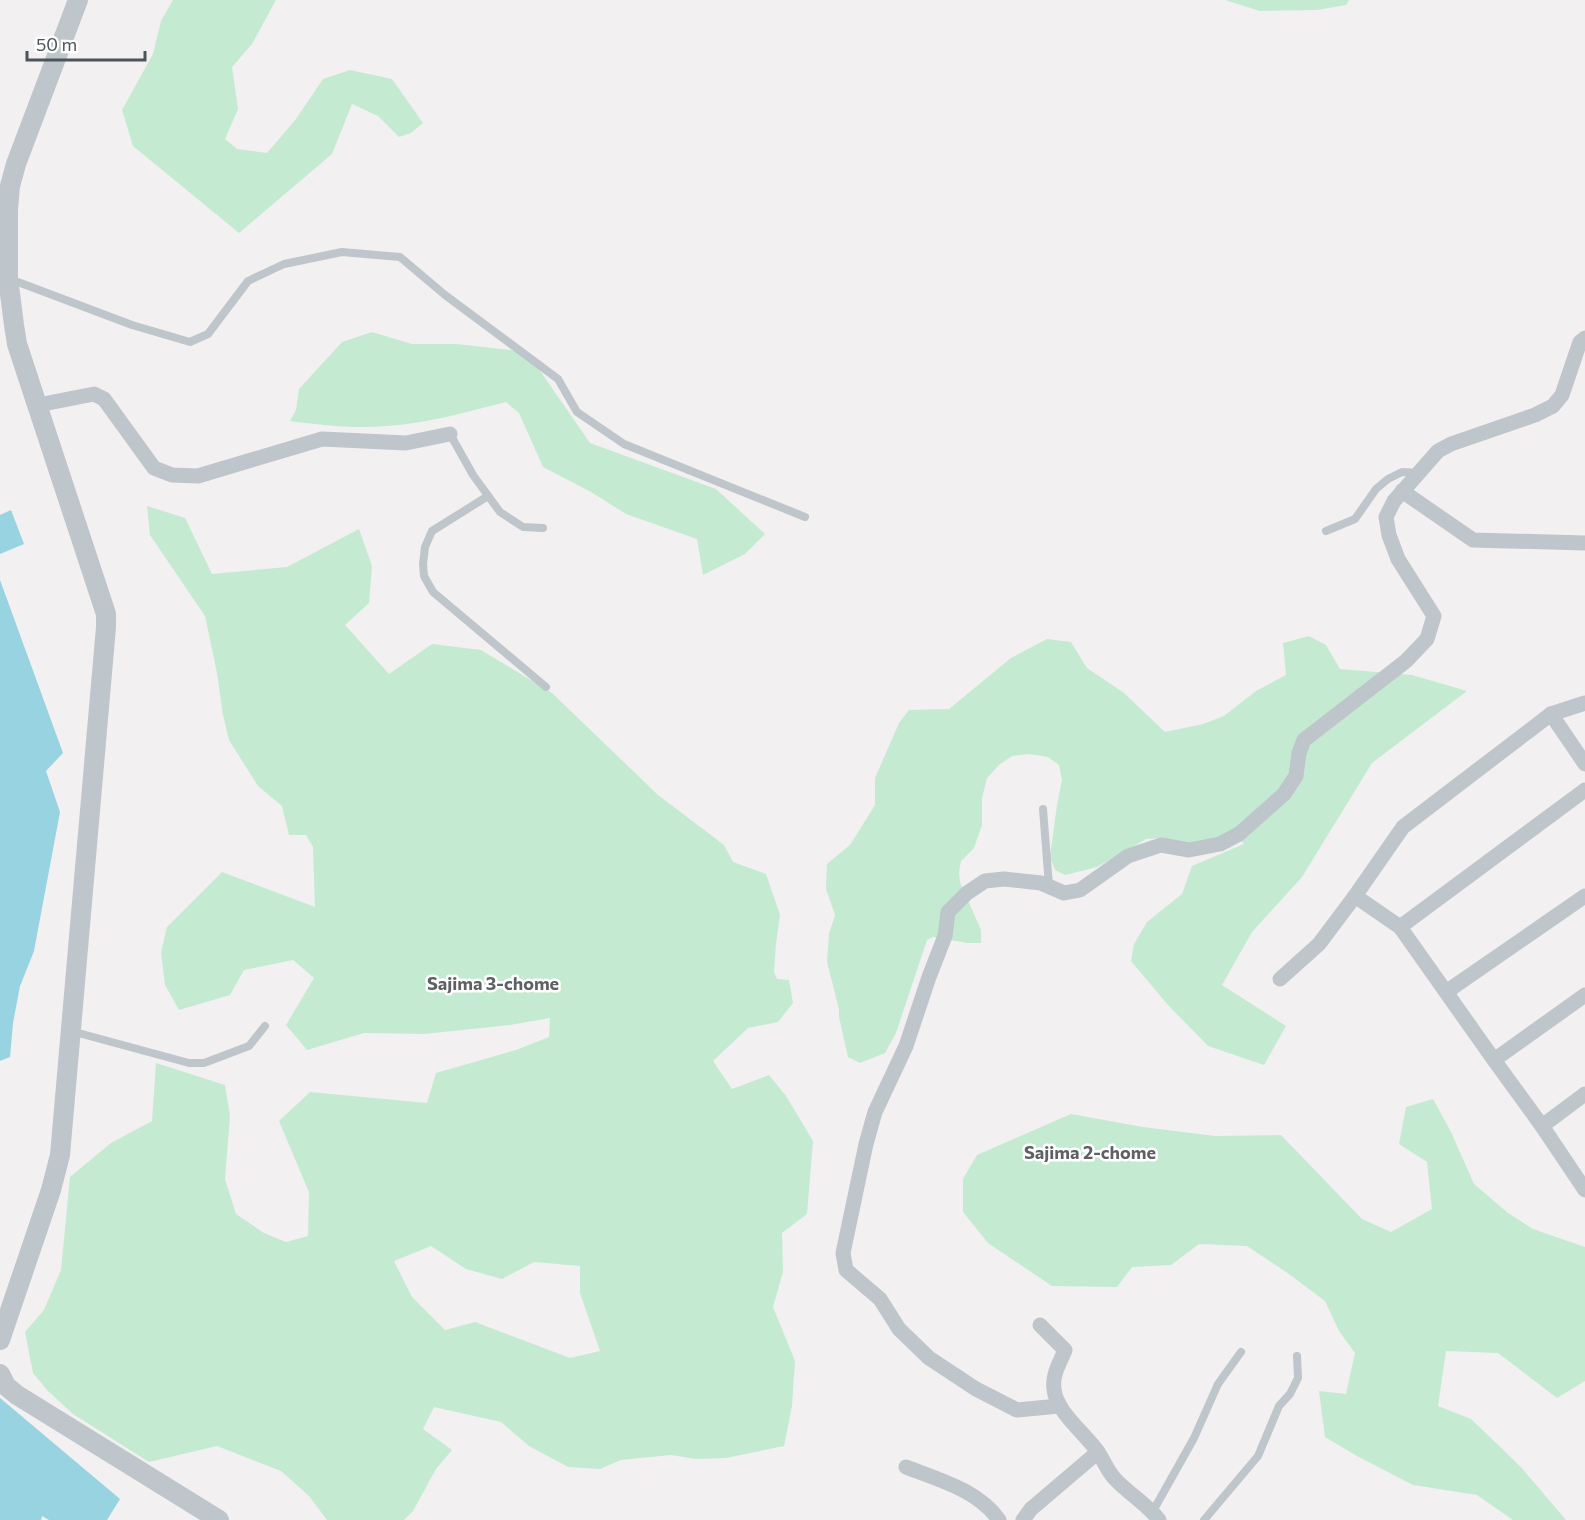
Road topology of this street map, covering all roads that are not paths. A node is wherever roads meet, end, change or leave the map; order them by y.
1 (78, 0) edge
2 (8, 278) junction
3 (1585, 338) edge
4 (38, 405) junction
5 (450, 434) joint
6 (1418, 473) junction
7 (1402, 491) junction
8 (488, 496) junction
9 (805, 518) dead end
10 (543, 528) dead end
11 (1326, 531) dead end
12 (1585, 543) edge
13 (546, 687) dead end
14 (1585, 702) edge
15 (1551, 714) junction
16 (1585, 765) edge
17 (1585, 790) edge
18 (1043, 809) dead end
19 (1049, 886) junction
20 (1355, 896) junction
21 (1585, 896) edge
22 (1400, 927) junction
23 (1280, 979) dead end
24 (1446, 992) junction
25 (1585, 994) edge
26 (265, 1026) dead end
27 (71, 1031) junction
28 (1494, 1060) junction
29 (1585, 1094) edge
30 (1542, 1126) junction
31 (1585, 1190) edge
32 (1040, 1325) dead end
33 (0, 1340) edge
34 (1241, 1352) dead end
35 (1297, 1356) dead end
36 (0, 1374) edge
37 (1059, 1406) junction
38 (1098, 1452) junction
39 (906, 1467) dead end
40 (1156, 1516) edge
41 (219, 1520) edge
42 (999, 1520) edge
43 (1023, 1520) edge
44 (1204, 1520) edge

1 - 2 street
2 - 4 street
2 - 9 lane
3 - 6 street
4 - 5 street
4 - 27 street
5 - 8 lane
6 - 7 street
6 - 11 lane
7 - 12 street
7 - 19 street
8 - 10 lane
8 - 13 lane
14 - 15 street
15 - 16 street
15 - 20 street
17 - 22 street
18 - 19 lane
19 - 37 street
20 - 22 street
20 - 23 street
21 - 24 street
22 - 24 street
24 - 28 street
25 - 28 street
26 - 27 lane
27 - 33 street
28 - 30 street
29 - 30 street
30 - 31 street
32 - 37 street
34 - 40 lane
35 - 44 lane
36 - 41 street
37 - 38 street
38 - 40 street
38 - 43 street
39 - 42 street

